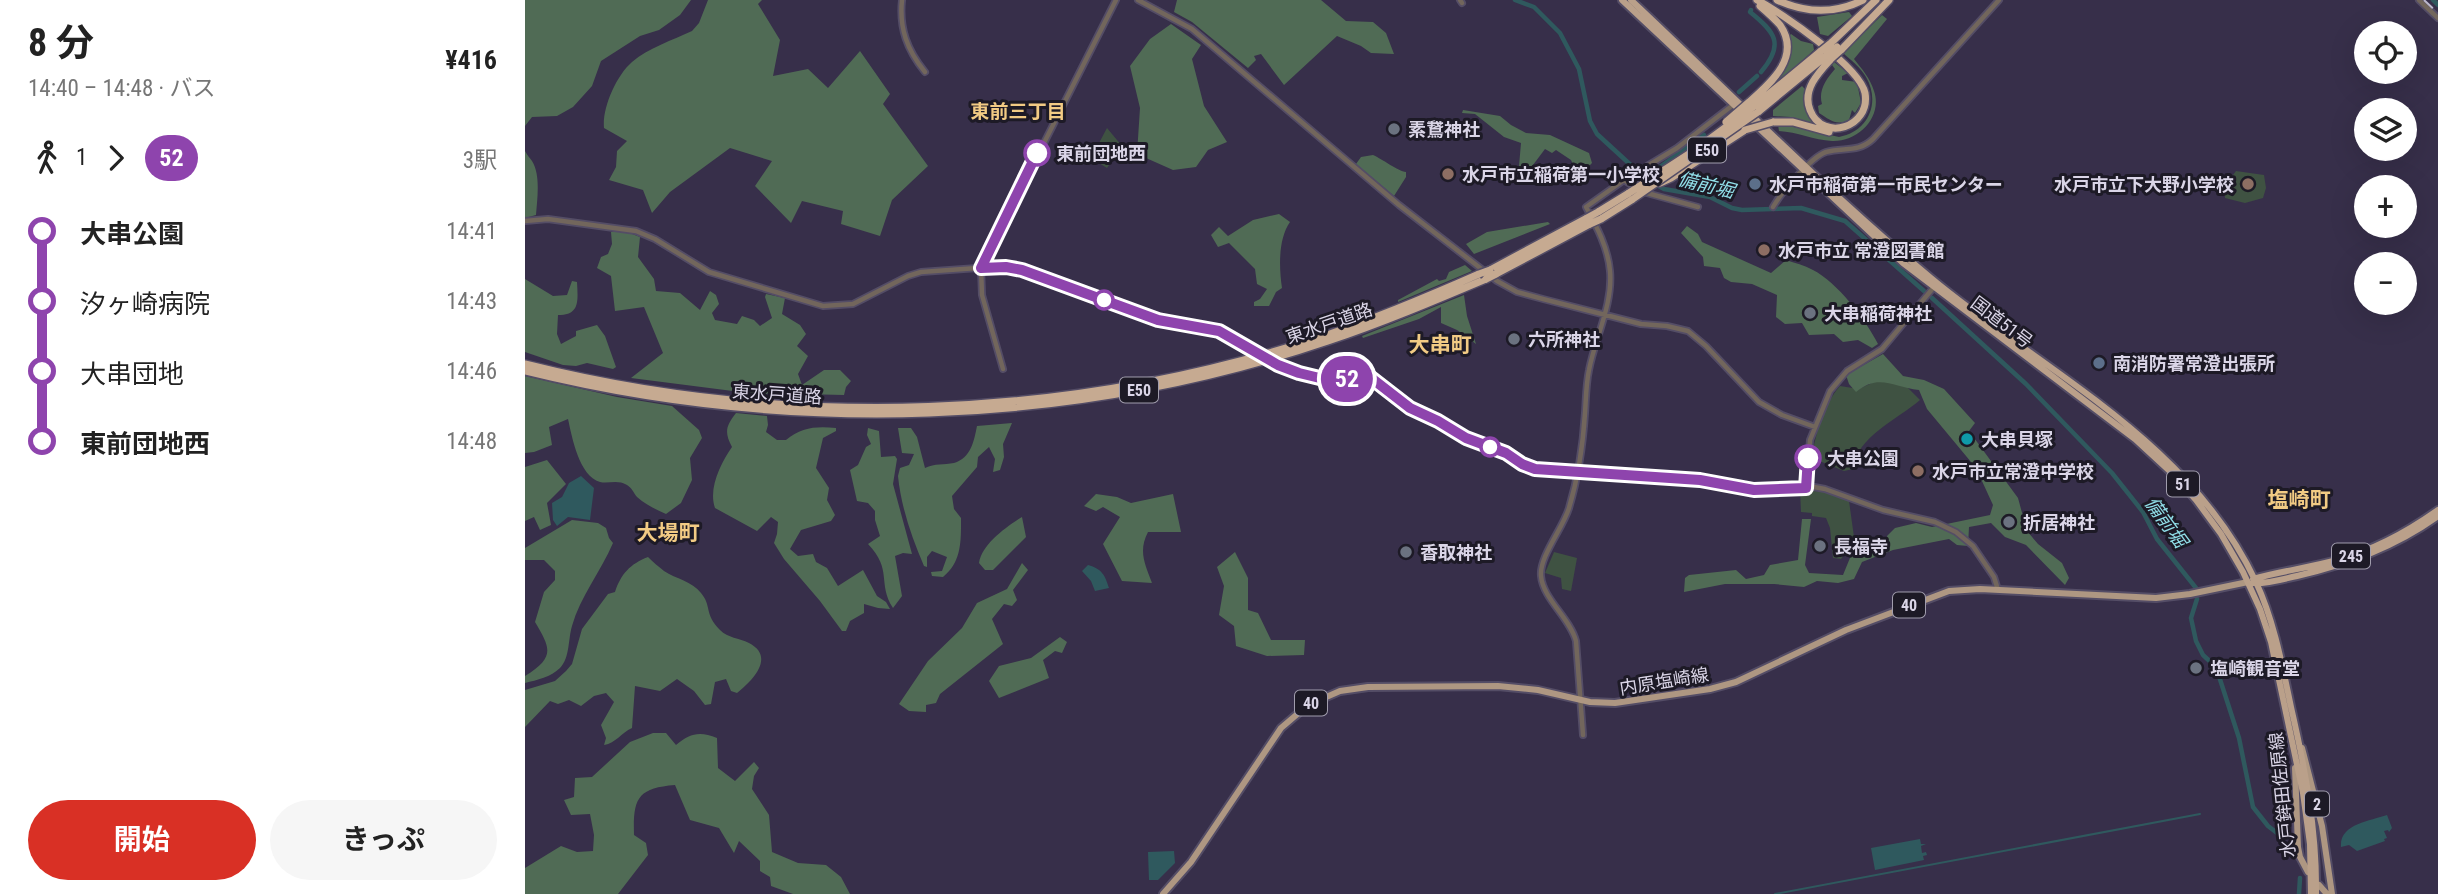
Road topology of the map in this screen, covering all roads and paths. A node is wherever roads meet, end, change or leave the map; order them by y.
1 (902, 0) edge
2 (1116, 0) edge
3 (1138, 0) edge
4 (1622, 0) edge
5 (1631, 0) edge
6 (1757, 0) edge
7 (1765, 0) edge
8 (1777, 0) edge
9 (1863, 0) edge
10 (1876, 0) edge
11 (1888, 0) edge
12 (1999, 0) edge
13 (2419, 0) edge
14 (2438, 18) edge
15 (1836, 46) junction
16 (1826, 55) junction
17 (925, 72) dead end
18 (1736, 103) junction
19 (1753, 108) junction
20 (1805, 168) junction
21 (1625, 180) junction
22 (1653, 186) junction
23 (1631, 196) junction
24 (1698, 207) dead end
25 (1773, 207) dead end
26 (525, 221) edge
27 (981, 268) junction
28 (1931, 290) junction
29 (1604, 315) junction
30 (1251, 350) dead end
31 (525, 364) edge
32 (1278, 365) dead end
33 (1003, 369) dead end
34 (525, 371) edge
35 (585, 381) junction
36 (1815, 427) junction
37 (1577, 472) junction
38 (1806, 488) junction
39 (2438, 510) edge
40 (2438, 516) edge
41 (2253, 582) junction
42 (1998, 590) junction
43 (1581, 700) junction
44 (2291, 715) junction
45 (1583, 735) dead end
46 (2308, 872) dead end
47 (2319, 885) dead end
48 (1163, 894) edge
49 (2314, 894) edge
50 (2329, 894) edge

1 - 17 street
2 - 27 street
3 - 29 street
4 - 18 highway, 国道51号 / 51
5 - 18 highway, 国道51号 / 51
6 - 16 highway
6 - 19 highway
7 - 22 highway, bridge
8 - 9 highway
10 - 15 highway, 東水戸道路 / E50
11 - 15 highway
12 - 20 street
13 - 14 street
15 - 16 highway, 東水戸道路 / E50, bridge
15 - 16 highway, bridge
16 - 19 highway, 東水戸道路 / E50
18 - 20 highway, 国道51号 / 51
18 - 21 street
19 - 22 highway, 東水戸道路 / E50, bridge
19 - 23 highway, 東水戸道路 / E50, bridge
20 - 25 street
20 - 28 highway, 国道51号 / 51
21 - 24 street
21 - 29 street
22 - 23 highway, 東水戸道路 / E50, bridge
23 - 35 highway, 東水戸道路 / E50, bridge
26 - 27 street
27 - 30 street
27 - 33 street
28 - 36 street
28 - 41 highway, 国道51号 / 51
29 - 36 street
29 - 37 street
31 - 35 highway, 東水戸道路 / E50
32 - 37 street
34 - 35 highway, 東水戸道路 / E50
36 - 38 street
37 - 38 street
37 - 43 street
38 - 42 street
39 - 41 highway, 245
40 - 41 highway, 245
41 - 42 main road, 内原塩崎線 / 40
41 - 44 highway, 国道51号 / 51
42 - 43 main road, 内原塩崎線 / 40
43 - 45 street
43 - 48 main road, 内原塩崎線 / 40
44 - 46 main road, 水戸鉾田佐原線 / 2
44 - 49 highway, 51
44 - 50 main road, 水戸鉾田佐原線 / 2
47 - 50 main road, 水戸鉾田佐原線 / 2

